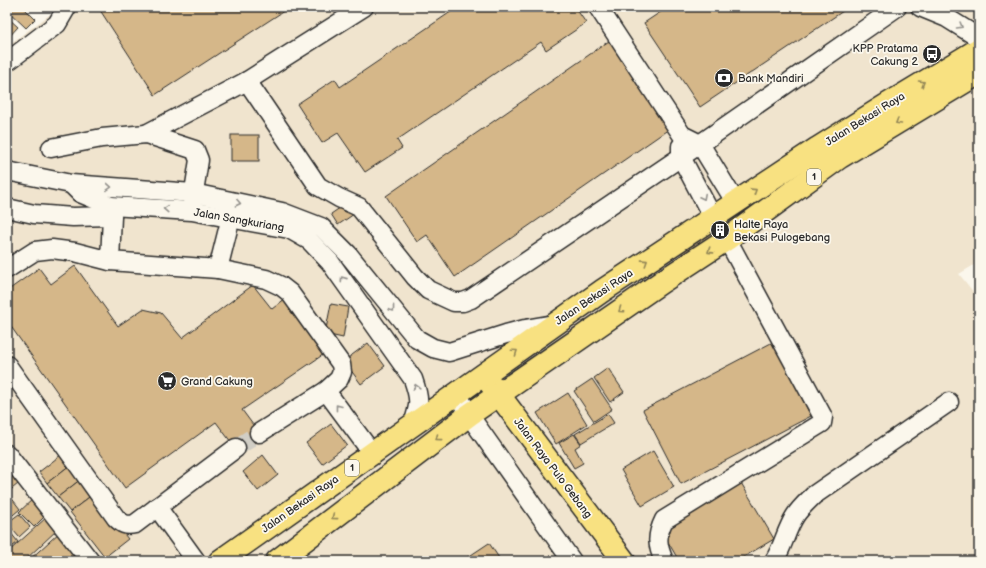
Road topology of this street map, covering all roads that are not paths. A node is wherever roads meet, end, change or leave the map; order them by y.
1 (67, 7) edge
2 (364, 7) edge
3 (598, 7) edge
4 (897, 7) edge
5 (920, 7) edge
6 (979, 38) edge
7 (979, 49) edge
8 (7, 62) edge
9 (979, 73) edge
10 (247, 81) junction
11 (146, 134) junction
12 (682, 135) junction
13 (700, 144) junction
14 (51, 148) dead end
15 (835, 149) junction
16 (681, 157) junction
17 (7, 172) edge
18 (71, 184) junction
19 (192, 202) junction
20 (736, 203) junction
21 (7, 208) edge
22 (111, 211) junction
23 (231, 217) junction
24 (713, 218) junction
25 (315, 234) junction
26 (728, 239) junction
27 (110, 261) junction
28 (7, 269) edge
29 (218, 269) junction
30 (555, 324) junction
31 (7, 365) edge
32 (484, 375) junction
33 (326, 390) junction
34 (457, 394) junction
35 (498, 395) junction
36 (949, 402) dead end
37 (468, 415) junction
38 (413, 424) junction
39 (259, 433) tunnel mouth
40 (236, 448) tunnel mouth
41 (372, 453) junction
42 (7, 454) edge
43 (157, 507) junction
44 (277, 521) junction
45 (90, 561) edge
46 (196, 561) edge
47 (220, 561) edge
48 (234, 561) edge
49 (277, 561) edge
50 (572, 561) edge
51 (624, 561) edge
52 (664, 561) edge
53 (774, 561) edge

1 - 8 street
2 - 10 street
3 - 12 street
4 - 13 street
5 -> 6 street
15 -> 7 main road, Jalan Bekasi Raya / 1
9 -> 15 main road, Jalan Bekasi Raya / 1
10 - 11 street
10 - 16 street
11 - 14 street
11 - 19 street
12 - 13 street
12 - 16 street
13 - 16 street
13 - 20 street
20 -> 15 main road, Jalan Bekasi Raya / 1
15 - 26 main road, Jalan Bekasi Raya / 1
16 -> 24 street
17 - 18 street, Jalan Sangkuriang
18 -> 19 street, Jalan Sangkuriang
18 - 22 street, Jalan Sangkuriang
19 -> 22 street, Jalan Sangkuriang
19 - 23 street, Jalan Sangkuriang
19 -> 25 street, Jalan Sangkuriang
20 - 24 main road, Jalan Bekasi Raya / 1
21 - 22 street
22 - 27 street
23 - 25 street, Jalan Sangkuriang
23 - 29 street
30 -> 24 main road, Jalan Bekasi Raya / 1
25 -> 30 street
38 -> 25 street, Jalan Sangkuriang
26 -> 35 main road, Jalan Bekasi Raya / 1
26 - 52 street
27 - 28 street
27 - 29 street
29 - 33 street
32 -> 30 main road, Jalan Bekasi Raya / 1
31 - 43 street
32 - 34 main road, Jalan Bekasi Raya / 1
32 - 35 main road, Jalan Raya Pulo Gebang
33 - 39 street
41 -> 33 street
34 - 37 street
34 - 38 main road, Jalan Bekasi Raya / 1
35 - 37 main road, Jalan Bekasi Raya / 1
35 - 51 main road, Jalan Raya Pulo Gebang
36 - 53 street
37 -> 49 main road, Jalan Bekasi Raya / 1
37 - 50 street
38 - 41 main road, Jalan Bekasi Raya / 1
40 - 43 street
41 - 44 main road, Jalan Bekasi Raya / 1
42 - 45 street
43 - 46 street
44 - 47 main road, Jalan Bekasi Raya / 1
44 - 48 main road

